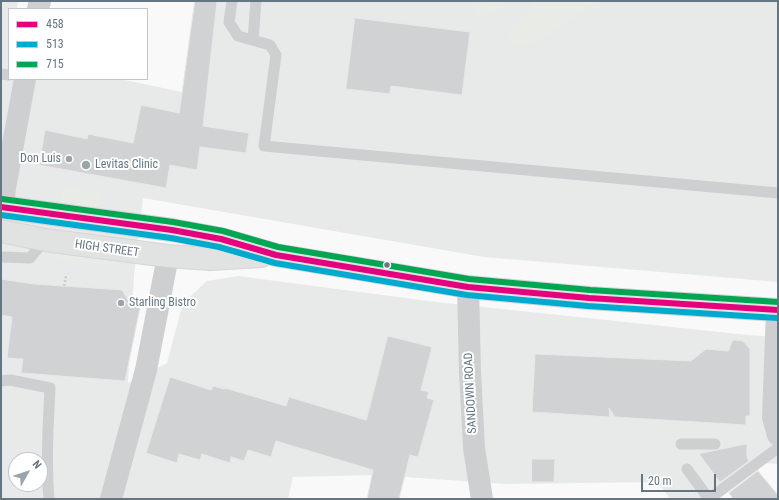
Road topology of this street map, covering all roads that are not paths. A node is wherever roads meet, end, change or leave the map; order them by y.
1 (232, 1) edge
2 (256, 1) edge
3 (253, 40) junction
4 (25, 80) edge
5 (778, 193) edge
6 (2, 197) edge
7 (172, 230) junction
8 (1, 231) edge
9 (45, 240) junction
10 (276, 255) junction
11 (168, 256) junction
12 (1, 257) edge
13 (468, 287) junction
14 (778, 310) edge
15 (1, 381) edge
16 (776, 423) edge
17 (681, 444) dead end
18 (715, 444) dead end
19 (778, 448) edge
20 (687, 469) dead end
21 (49, 499) edge
22 (110, 499) edge
23 (482, 499) edge

1 - 3 lane
2 - 3 lane
3 - 5 lane
4 - 6 street
6 - 7 main road
7 - 10 main road
7 - 11 main road
8 - 9 main road, HIGH STREET
9 - 11 main road, HIGH STREET
9 - 12 lane
10 - 11 main road, HIGH STREET
10 - 13 main road
11 - 22 street
13 - 14 main road
13 - 23 street, SANDOWN ROAD
14 - 16 street
15 - 21 lane
17 - 18 lane
19 - 20 lane

